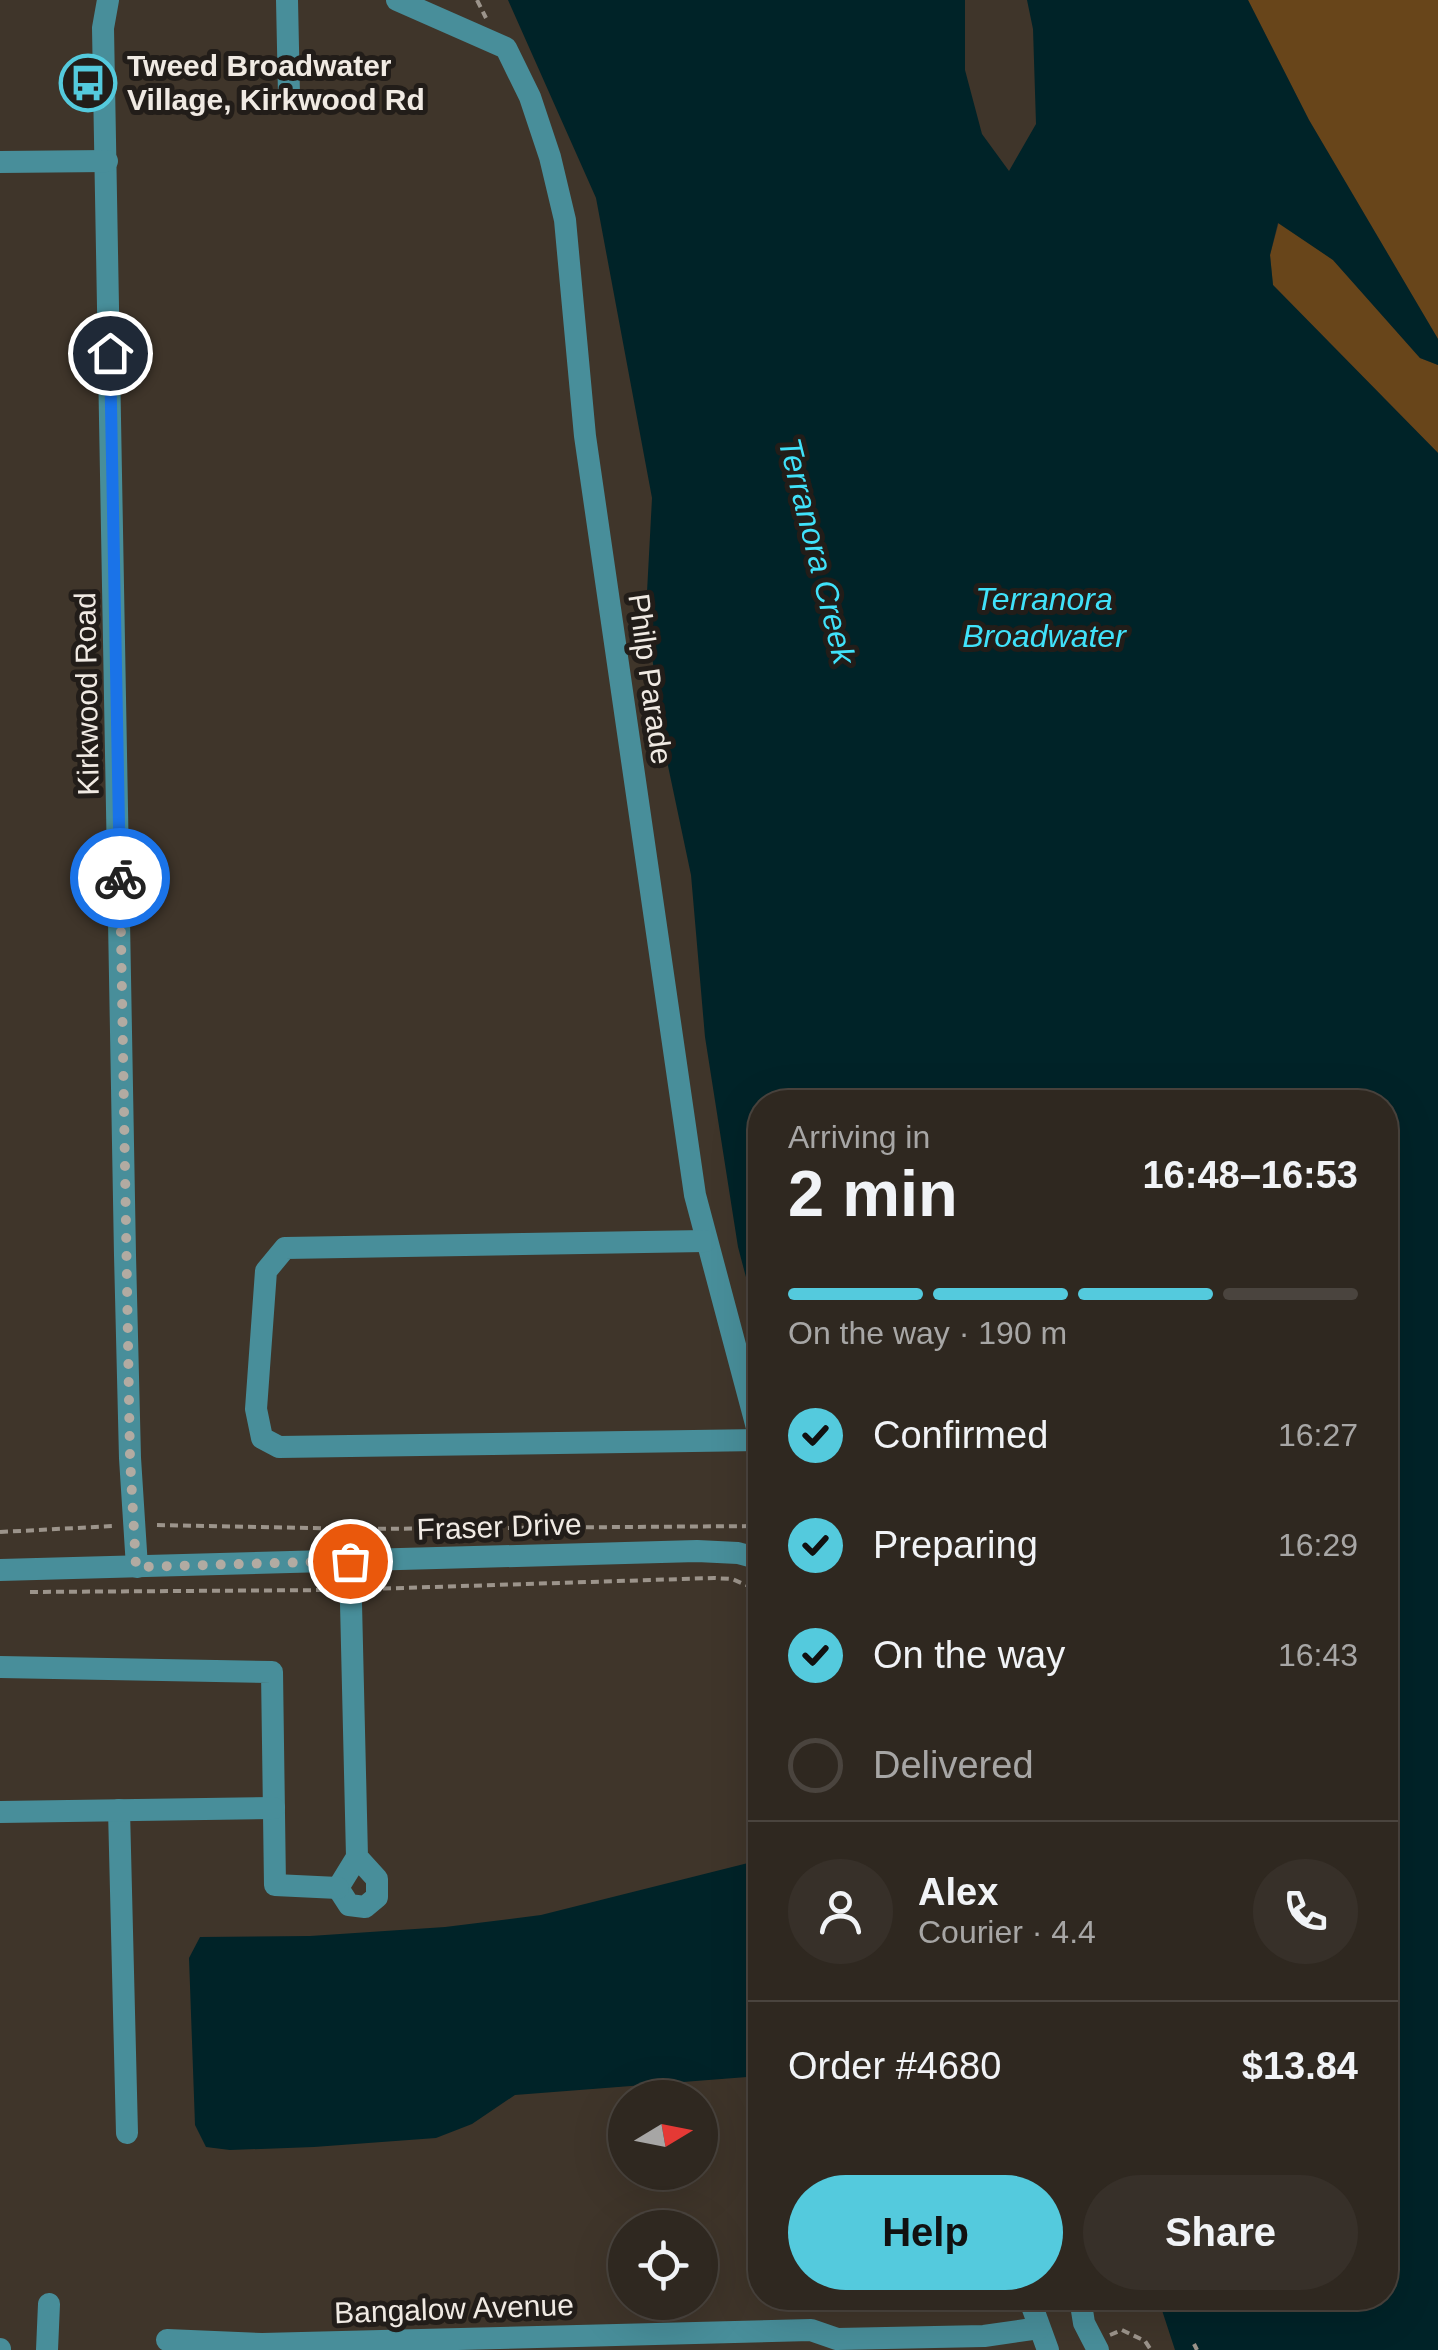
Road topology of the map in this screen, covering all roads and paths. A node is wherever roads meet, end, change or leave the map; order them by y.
1 (108, 0) edge
2 (287, 0) edge
3 (397, 0) edge
4 (289, 96) dead end
5 (107, 161) junction
6 (0, 162) edge
7 (705, 1241) junction
8 (748, 1397) edge
9 (748, 1440) edge
10 (157, 1525) dead end
11 (114, 1526) dead end
12 (748, 1526) edge
13 (0, 1532) edge
14 (748, 1556) edge
15 (350, 1561) junction
16 (136, 1567) junction
17 (0, 1570) edge
18 (748, 1586) edge
19 (350, 1590) junction
20 (20, 1592) dead end
21 (0, 1667) edge
22 (274, 1808) junction
23 (119, 1810) junction
24 (0, 1812) edge
25 (357, 1857) junction
26 (338, 1888) junction
27 (127, 2133) dead end
28 (49, 2304) dead end
29 (1034, 2310) edge
30 (1081, 2310) edge
31 (1044, 2339) edge
32 (167, 2340) dead end
33 (1100, 2342) edge
34 (47, 2350) edge
35 (1151, 2350) edge

1 - 5 street, Kirkwood Road
2 - 4 street
3 - 7 street, Philp Parade
5 - 6 street
5 - 16 street, Kirkwood Road
7 - 8 street, Philp Parade
7 - 9 street
10 - 12 path
11 - 13 path
14 - 15 street, Fraser Drive
15 - 16 street, Fraser Drive
15 - 19 street
16 - 17 street, Fraser Drive
18 - 19 path
19 - 20 path
19 - 25 street
21 - 22 street
22 - 23 street
22 - 26 street
23 - 24 street
23 - 27 street
25 - 26 street
25 - 26 street
28 - 34 street
29 - 31 street
30 - 33 street
31 - 32 street, Bangalow Avenue
33 - 35 path

